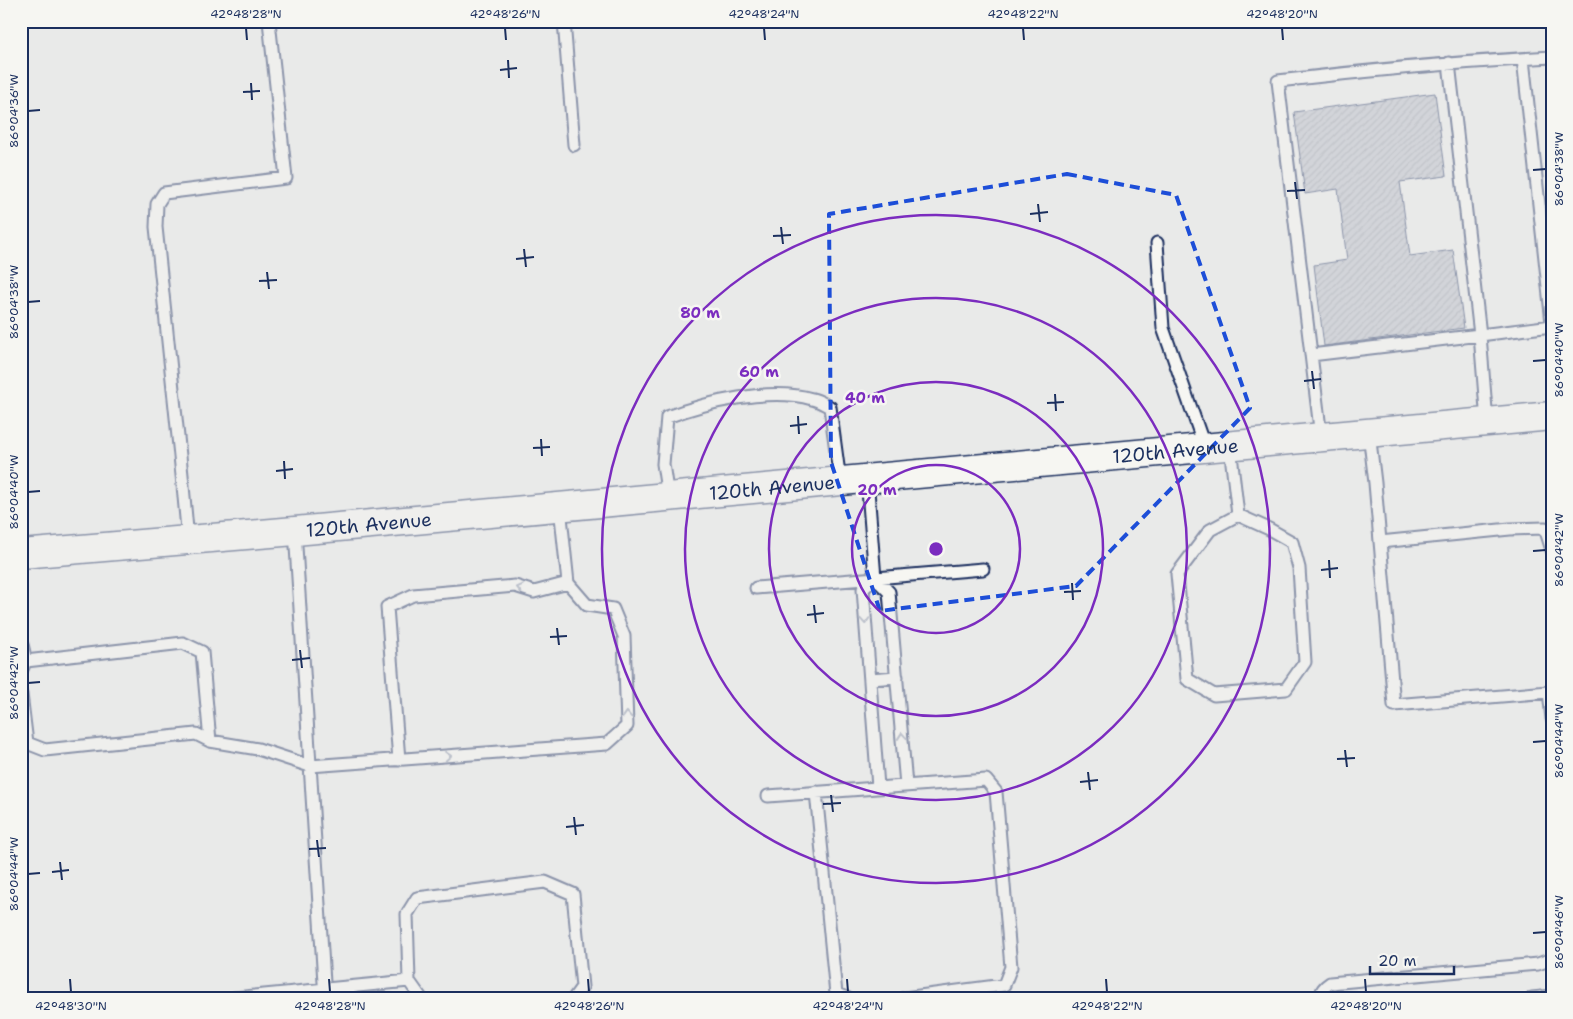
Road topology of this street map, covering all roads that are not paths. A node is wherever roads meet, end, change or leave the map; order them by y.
1 (269, 21) edge
2 (564, 21) edge
3 (1552, 57) edge
4 (1523, 58) junction
5 (1449, 63) junction
6 (574, 145) dead end
7 (1158, 243) dead end
8 (1552, 325) edge
9 (1480, 336) junction
10 (1311, 355) junction
11 (1552, 416) edge
12 (1487, 422) junction
13 (1369, 433) junction
14 (1321, 437) junction
15 (1217, 447) junction
16 (853, 480) junction
17 (668, 497) junction
18 (560, 507) junction
19 (1238, 515) junction
20 (295, 531) junction
21 (188, 540) junction
22 (1380, 542) junction
23 (1552, 550) edge
24 (21, 554) edge
25 (983, 570) dead end
26 (875, 578) junction
27 (568, 584) junction
28 (756, 588) dead end
29 (21, 640) edge
30 (24, 666) edge
31 (897, 677) junction
32 (870, 679) junction
33 (21, 694) edge
34 (1552, 719) edge
35 (210, 741) junction
36 (399, 760) junction
37 (310, 766) junction
38 (906, 785) junction
39 (878, 787) junction
40 (816, 792) junction
41 (768, 796) dead end
42 (1552, 959) edge
43 (408, 981) junction
44 (325, 993) edge
45 (1552, 996) edge
46 (234, 998) edge
47 (421, 998) edge
48 (574, 998) edge
49 (847, 998) edge
50 (904, 998) edge
51 (1321, 998) edge
52 (1532, 998) edge

1 - 21 lane
2 - 6 lane
3 - 4 lane
4 - 5 lane
4 - 8 lane
5 - 9 lane
5 - 10 lane
7 - 15 lane
8 - 9 lane
9 - 10 lane
9 - 12 lane
10 - 14 lane
11 - 12 main road, 120th Avenue
12 - 13 main road, 120th Avenue
13 - 14 main road, 120th Avenue
13 - 22 lane
14 - 15 main road, 120th Avenue
15 - 16 main road, 120th Avenue
15 - 19 lane
16 - 17 main road, 120th Avenue
16 - 17 lane
16 - 26 lane
17 - 18 main road, 120th Avenue
18 - 20 main road, 120th Avenue
18 - 27 lane
19 - 19 lane
20 - 21 main road, 120th Avenue
20 - 37 lane
21 - 24 main road, 120th Avenue
22 - 23 lane
22 - 34 lane
25 - 26 lane
26 - 28 lane
26 - 31 lane
26 -> 32 lane
27 -> 36 lane
36 -> 27 lane
29 - 30 lane
30 - 35 lane
31 - 32 lane
38 -> 31 lane
32 - 39 lane
33 - 35 lane
35 - 37 lane
36 - 37 lane
37 - 44 lane
38 - 39 lane
38 - 50 lane
39 - 40 lane
40 - 41 lane
40 - 49 lane
42 - 51 lane
43 - 44 lane
43 - 47 lane
43 - 48 lane
44 - 46 lane
45 - 52 lane

